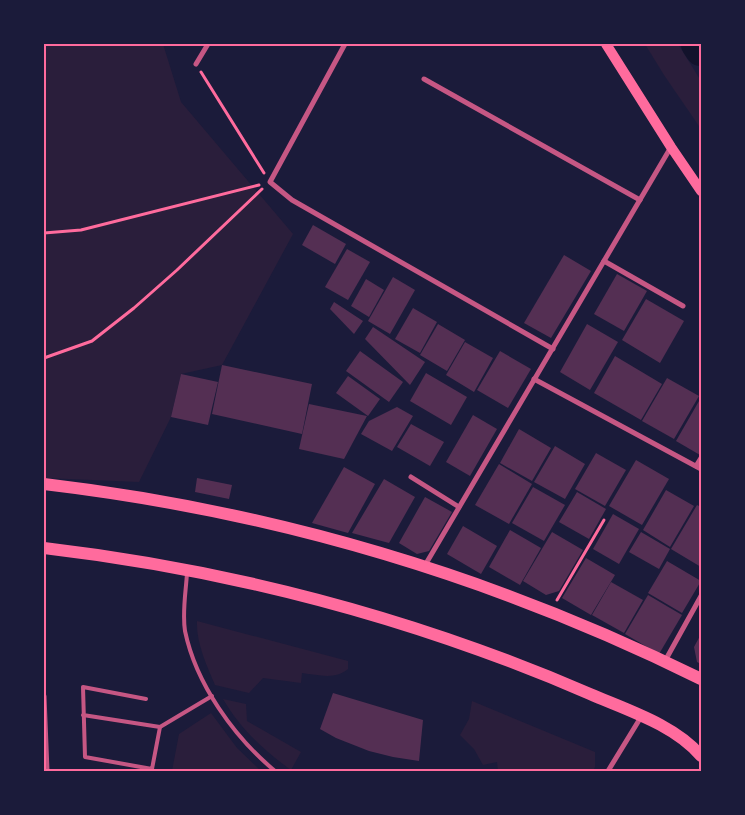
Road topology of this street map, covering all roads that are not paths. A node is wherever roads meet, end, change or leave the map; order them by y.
1 (208, 44) edge
2 (346, 44) edge
3 (606, 44) edge
4 (196, 64) road end
5 (424, 79) dead end
6 (671, 147) junction
7 (701, 191) edge
8 (640, 200) junction
9 (604, 261) junction
10 (683, 306) dead end
11 (552, 349) junction
12 (534, 380) junction
13 (701, 458) edge
14 (699, 468) edge
15 (411, 477) dead end
16 (44, 488) edge
17 (459, 507) junction
18 (44, 548) edge
19 (424, 567) junction
20 (187, 570) junction
21 (701, 596) edge
22 (664, 661) junction
23 (701, 679) edge
24 (44, 696) edge
25 (212, 696) junction
26 (146, 700) dead end
27 (84, 715) junction
28 (641, 717) junction
29 (160, 727) junction
30 (701, 756) edge
31 (47, 771) edge
32 (275, 771) edge
33 (608, 771) edge

1 - 4 street
2 - 11 street
3 - 6 main road
5 - 8 street
6 - 7 main road
6 - 8 street
8 - 9 street
9 - 10 street
9 - 11 street
11 - 12 street
12 - 14 street
12 - 17 street
13 - 14 street
15 - 17 street
16 - 19 main road
17 - 19 street
18 - 20 main road
19 - 22 main road
20 - 25 lane
20 - 28 main road
21 - 22 street
22 - 23 main road
24 - 31 street
25 - 29 lane
25 - 32 lane
26 - 27 lane
27 - 29 lane
27 - 29 lane
28 - 30 main road
28 - 33 street

